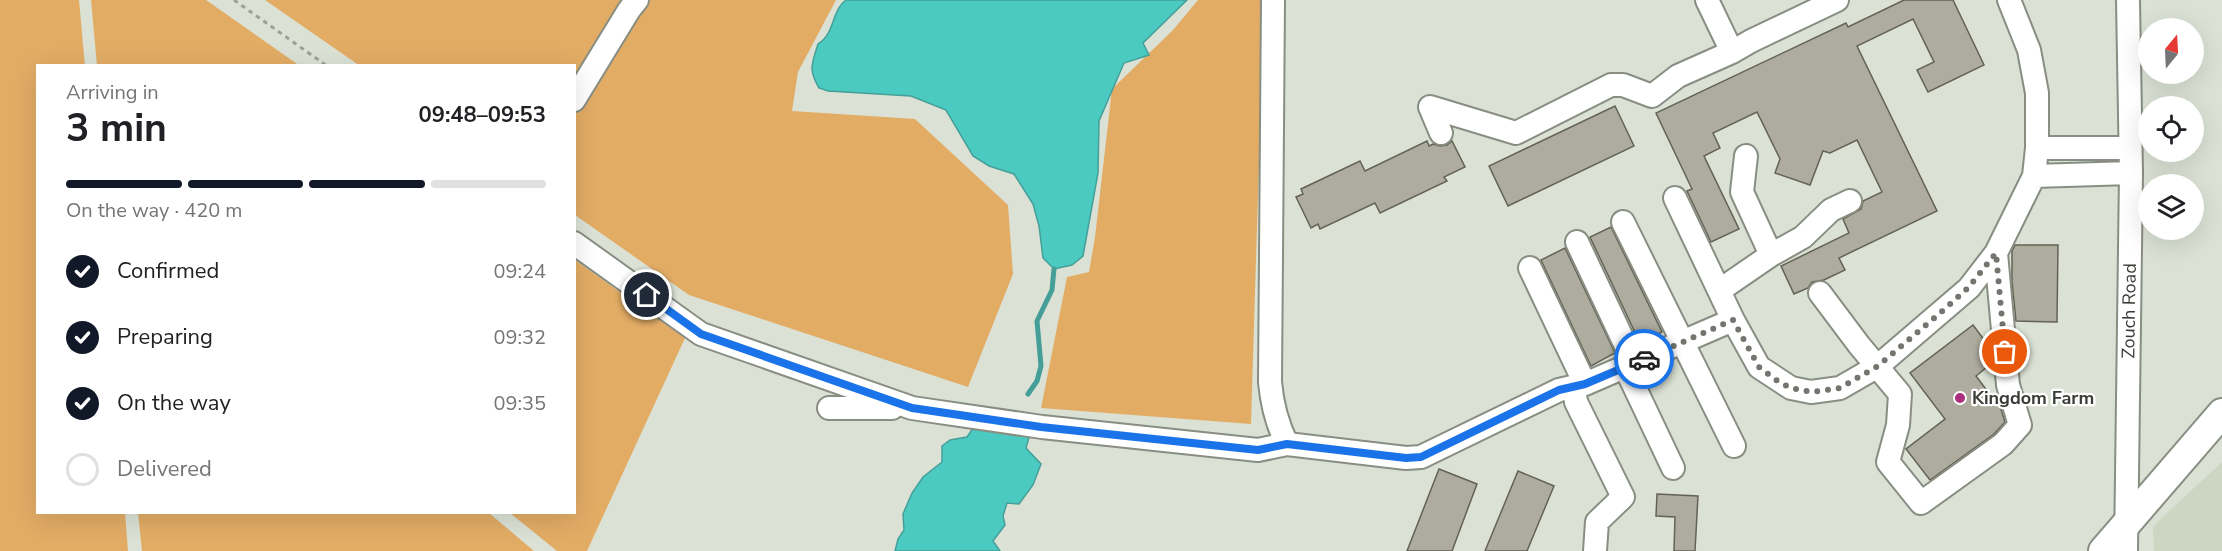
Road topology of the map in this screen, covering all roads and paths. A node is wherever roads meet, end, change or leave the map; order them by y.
1 (234, 0) edge
2 (637, 0) edge
3 (1273, 0) edge
4 (1707, 0) edge
5 (1837, 0) edge
6 (1994, 0) edge
7 (2128, 0) edge
8 (2013, 8) edge
9 (1732, 52) junction
10 (324, 64) edge
11 (576, 97) edge
12 (1441, 133) dead end
13 (2037, 148) junction
14 (2130, 148) junction
15 (1746, 156) dead end
16 (2131, 173) junction
17 (2034, 176) junction
18 (1675, 198) dead end
19 (1850, 201) dead end
20 (1623, 222) dead end
21 (1576, 242) dead end
22 (576, 244) edge
23 (1996, 253) junction
24 (1771, 255) junction
25 (1530, 268) dead end
26 (1720, 290) junction
27 (1820, 293) dead end
28 (1733, 320) junction
29 (1681, 342) junction
30 (1630, 365) junction
31 (1878, 366) junction
32 (1580, 386) junction
33 (829, 408) dead end
34 (912, 408) junction
35 (2222, 413) edge
36 (1287, 444) junction
37 (1734, 446) dead end
38 (1673, 468) dead end
39 (2126, 537) edge
40 (1595, 551) edge
41 (2103, 551) edge

1 - 10 path
2 - 11 street
3 - 36 street
4 - 9 street
5 - 9 street
6 - 8 street
7 - 14 street, Zouch Road
8 - 13 street
9 - 12 street
13 - 14 street
13 - 17 street
14 - 16 street, Zouch Road
15 - 24 street
16 - 17 street
16 - 39 street, Zouch Road
17 - 23 street
18 - 26 street
19 - 24 street
20 - 29 street
21 - 30 street
22 - 34 street
23 - 31 street
23 - 31 street
24 - 26 street
25 - 32 street
26 - 28 street
27 - 31 street
28 - 29 street
28 - 31 street
29 - 30 street
29 - 37 street
30 - 32 street
30 - 38 street
32 - 36 street
32 - 40 street
33 - 34 street
34 - 36 street
35 - 39 main road
39 - 41 main road

